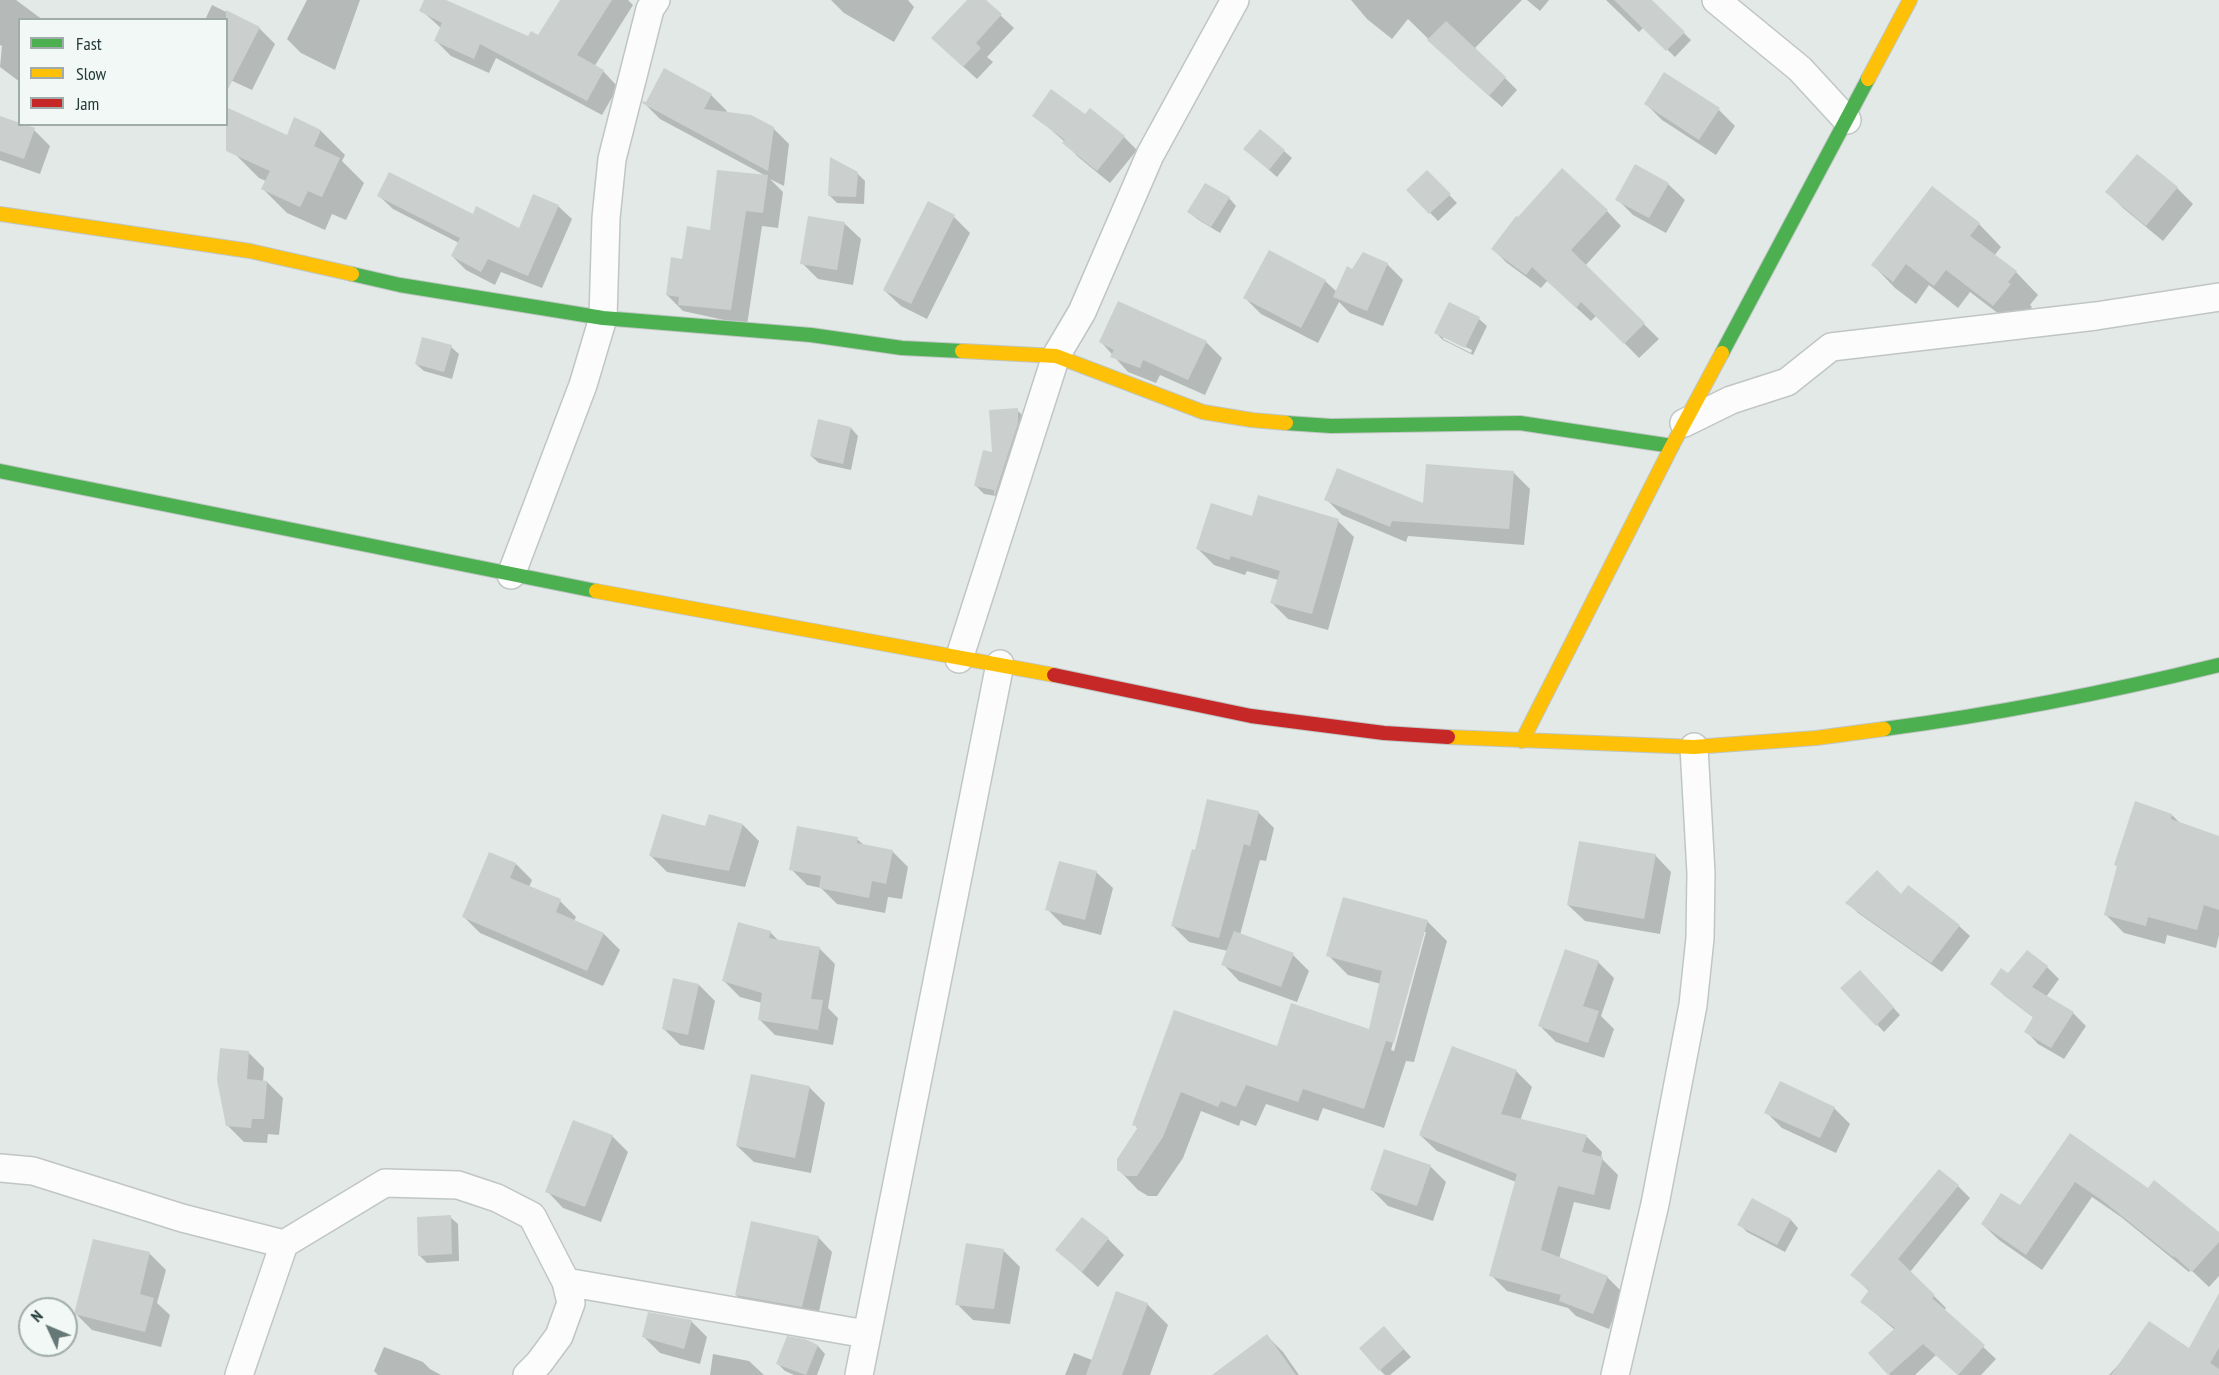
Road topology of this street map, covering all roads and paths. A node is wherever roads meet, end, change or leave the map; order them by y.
1 (656, 0) edge
2 (1235, 0) edge
3 (1716, 0) edge
4 (1910, 0) edge
5 (1847, 120) junction
6 (0, 214) edge
7 (2219, 297) edge
8 (603, 318) junction
9 (1056, 356) junction
10 (1678, 434) junction
11 (0, 471) edge
12 (511, 575) junction
13 (959, 659) junction
14 (1000, 664) junction
15 (2219, 665) edge
16 (1522, 741) junction
17 (1694, 747) junction
18 (0, 1168) edge
19 (284, 1244) junction
20 (566, 1281) junction
21 (866, 1334) junction
22 (239, 1375) edge
23 (527, 1375) edge
24 (859, 1375) edge
25 (1615, 1375) edge

1 - 8 street
2 - 9 street
3 - 5 street
4 - 5 street
5 - 10 street
6 - 8 street
7 - 10 street
8 - 9 street
8 - 12 street
9 - 10 street
9 - 13 street
10 - 16 street
11 - 12 street
12 - 13 street
13 - 14 street
14 - 16 street
14 - 21 street
15 - 17 street
16 - 17 street
17 - 25 street
18 - 19 street
19 - 20 street
19 - 22 street
20 - 21 street
20 - 23 street
21 - 24 street

